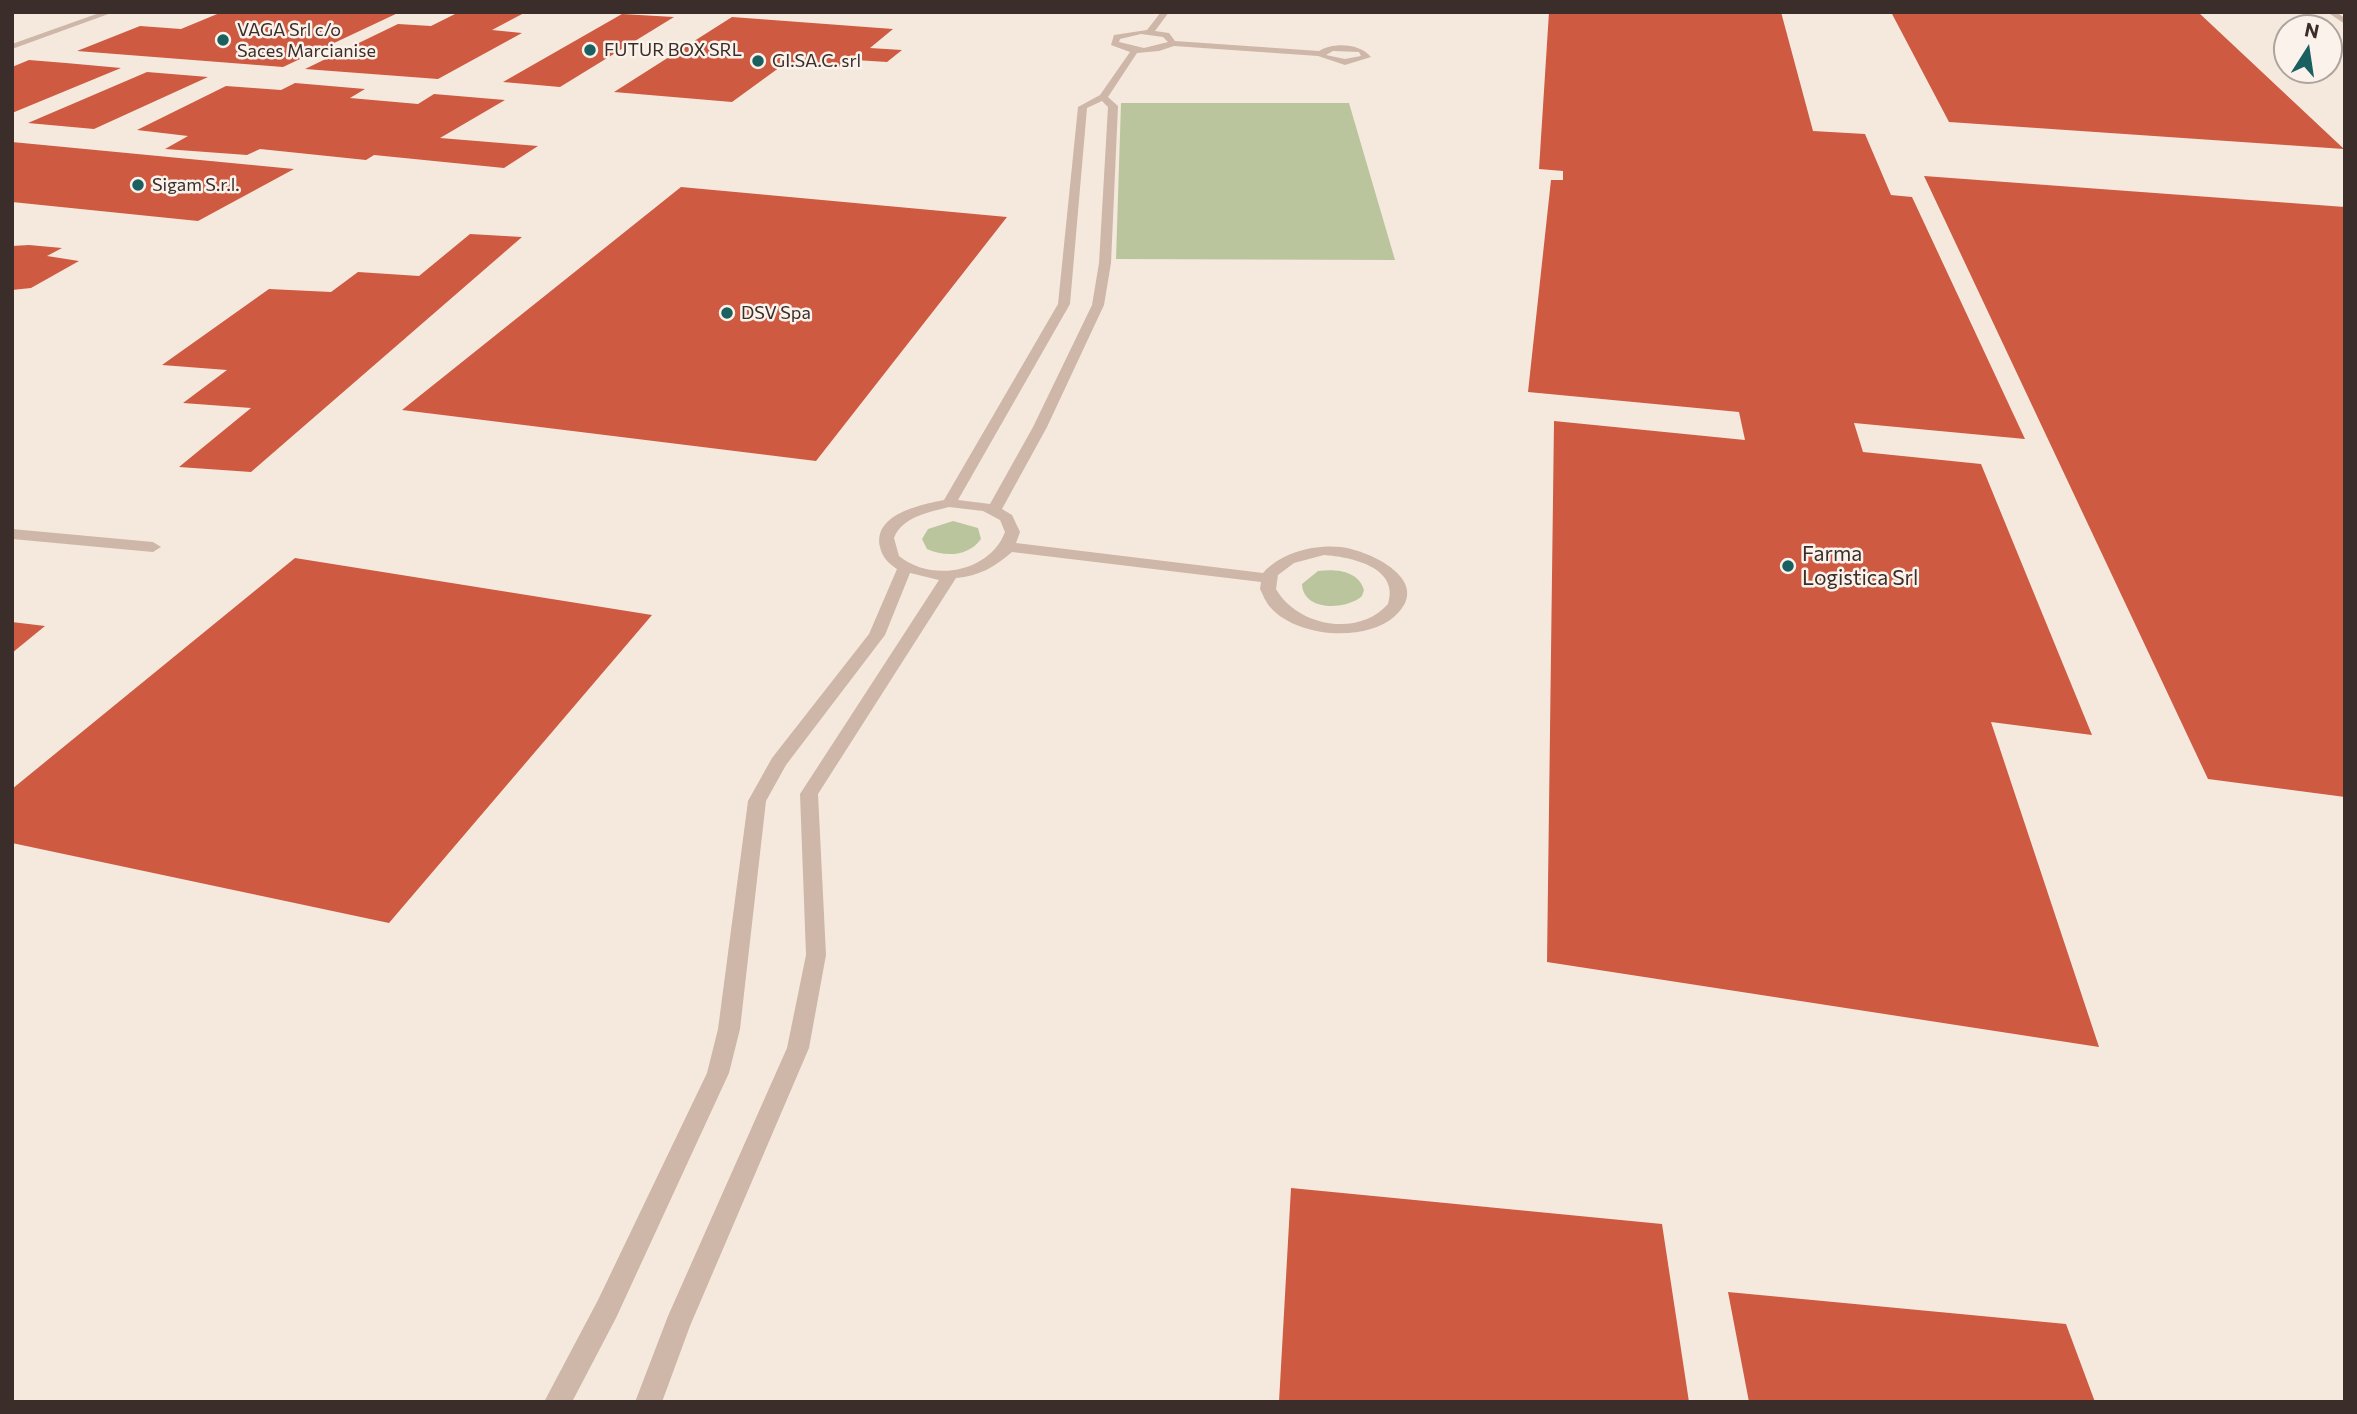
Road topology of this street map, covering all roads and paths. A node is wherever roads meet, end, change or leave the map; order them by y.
1 (110, 12) edge
2 (1165, 12) edge
3 (2331, 12) edge
4 (2345, 22) edge
5 (1150, 32) junction
6 (1173, 43) junction
7 (15, 45) edge
8 (1135, 50) junction
9 (1321, 54) dead end
10 (1103, 97) junction
11 (949, 503) junction
12 (993, 510) junction
13 (12, 534) edge
14 (153, 547) dead end
15 (1010, 547) junction
16 (905, 567) junction
17 (951, 575) junction
18 (1268, 578) junction
19 (556, 1402) edge
20 (648, 1402) edge

1 - 7 street
2 - 5 street
3 - 4 street
5 - 6 street
5 - 8 street
6 - 8 street
6 - 9 street
8 - 10 street
10 - 11 street
10 - 12 street
11 - 12 street
11 - 16 street
12 - 15 street
13 - 14 street
15 - 17 street
15 - 18 street
16 - 17 street
16 - 19 street
17 - 20 street
18 - 18 street

